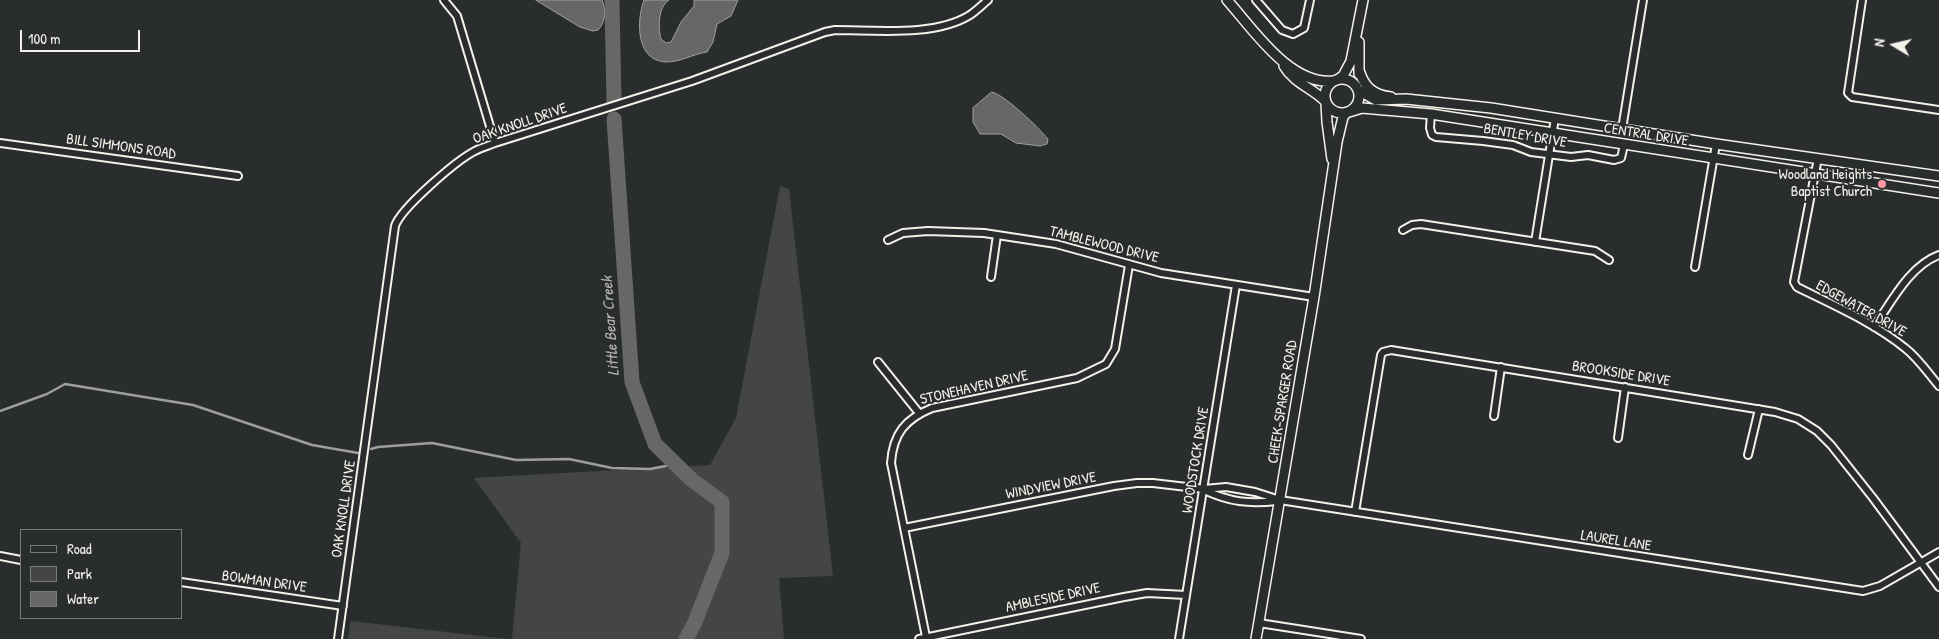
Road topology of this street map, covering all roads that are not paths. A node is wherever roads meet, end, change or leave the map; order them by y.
1 (444, 0) edge
2 (988, 0) edge
3 (1227, 0) edge
4 (1256, 0) edge
5 (1310, 0) edge
6 (1363, 0) edge
7 (1643, 0) edge
8 (1862, 0) edge
9 (1358, 29) junction
10 (1282, 62) junction
11 (1359, 70) junction
12 (1335, 80) junction
13 (1358, 90) junction
14 (1406, 99) junction
15 (1326, 102) junction
16 (1939, 110) edge
17 (1348, 112) junction
18 (1432, 114) junction
19 (1554, 118) junction
20 (1622, 129) junction
21 (1552, 133) junction
22 (0, 143) edge
23 (495, 144) junction
24 (1716, 144) junction
25 (1624, 145) junction
26 (1549, 154) junction
27 (1818, 158) junction
28 (1714, 159) junction
29 (1334, 169) junction
30 (1815, 175) junction
31 (238, 176) dead end
32 (1939, 176) edge
33 (1939, 193) edge
34 (1403, 230) dead end
35 (997, 234) junction
36 (888, 240) dead end
37 (1536, 242) junction
38 (1939, 255) edge
39 (1609, 260) dead end
40 (1129, 265) junction
41 (1695, 267) dead end
42 (991, 277) dead end
43 (1236, 285) junction
44 (1314, 297) junction
45 (1874, 327) junction
46 (878, 362) dead end
47 (1501, 367) junction
48 (1939, 386) edge
49 (1625, 387) junction
50 (1759, 409) junction
51 (919, 413) junction
52 (1494, 416) dead end
53 (1618, 438) dead end
54 (1748, 455) dead end
55 (1204, 490) junction
56 (1280, 500) junction
57 (1356, 512) junction
58 (904, 528) junction
59 (1939, 552) edge
60 (0, 556) edge
61 (20, 560) edge
62 (1921, 563) junction
63 (182, 582) edge
64 (1939, 587) edge
65 (1186, 595) junction
66 (343, 606) junction
67 (1259, 623) junction
68 (926, 637) junction
69 (338, 639) edge
70 (919, 639) edge
71 (1179, 639) edge
72 (1256, 639) edge
73 (1361, 639) edge

1 - 23 street
2 - 23 street, OAK KNOLL DRIVE
3 - 10 main road
4 - 5 street
6 - 9 main road
7 - 20 street
8 - 16 street
9 - 11 main road
9 - 12 main road
10 - 12 main road
10 - 15 main road
11 - 13 main road
11 - 14 main road
12 - 13 main road
12 - 15 main road
13 - 14 main road, CENTRAL DRIVE
13 - 17 main road
14 - 19 main road, CENTRAL DRIVE
15 - 17 main road
15 - 29 main road, CHEEK-SPARGER ROAD
17 - 18 main road, CENTRAL DRIVE
17 - 29 main road, CHEEK-SPARGER ROAD
18 - 21 main road, CENTRAL DRIVE
18 - 26 street, BENTLEY DRIVE
19 - 20 main road, CENTRAL DRIVE
19 - 21 street
20 - 24 main road, CENTRAL DRIVE
21 - 25 main road, CENTRAL DRIVE
21 - 26 street
22 - 31 street, BILL SIMMONS ROAD
23 - 66 street, OAK KNOLL DRIVE
24 - 27 main road, CENTRAL DRIVE
24 - 28 street
25 - 26 street, BENTLEY DRIVE
25 - 28 main road, CENTRAL DRIVE
26 - 37 street
27 - 30 street, EDGEWATER DRIVE
27 - 32 main road, CENTRAL DRIVE
28 - 30 main road, CENTRAL DRIVE
28 - 41 street
29 - 44 main road, CHEEK-SPARGER ROAD
30 - 33 main road, CENTRAL DRIVE
30 - 45 street, EDGEWATER DRIVE
34 - 37 street
35 - 36 street, TAMBLEWOOD DRIVE
35 - 40 street, TAMBLEWOOD DRIVE
35 - 42 street
37 - 39 street
38 - 45 street
40 - 43 street, TAMBLEWOOD DRIVE
40 - 51 street, STONEHAVEN DRIVE
43 - 44 street, TAMBLEWOOD DRIVE
43 - 55 street, WOODSTOCK DRIVE
44 - 56 main road, CHEEK-SPARGER ROAD
45 - 48 street, EDGEWATER DRIVE
46 - 51 street
47 - 49 street, BROOKSIDE DRIVE
47 - 52 street
47 - 57 street, BROOKSIDE DRIVE
49 - 50 street, BROOKSIDE DRIVE
49 - 53 street
50 - 54 street
50 - 62 street, BROOKSIDE DRIVE
51 - 58 street, STONEHAVEN DRIVE
55 - 56 street, WINDVIEW DRIVE
55 - 56 street, WINDVIEW DRIVE
55 - 58 street, WINDVIEW DRIVE
55 - 65 street, WOODSTOCK DRIVE
56 - 57 street, LAUREL LANE
56 - 67 main road, CHEEK-SPARGER ROAD
57 - 62 street, LAUREL LANE
58 - 68 street, STONEHAVEN DRIVE
59 - 62 street, LAUREL LANE
60 - 61 street
62 - 64 street, BROOKSIDE DRIVE
63 - 66 street, BOWMAN DRIVE
65 - 68 street, AMBLESIDE DRIVE
65 - 71 street, WOODSTOCK DRIVE
66 - 69 street, OAK KNOLL DRIVE
67 - 72 main road, CHEEK-SPARGER ROAD
67 - 73 street
68 - 70 street, AMBLESIDE DRIVE

